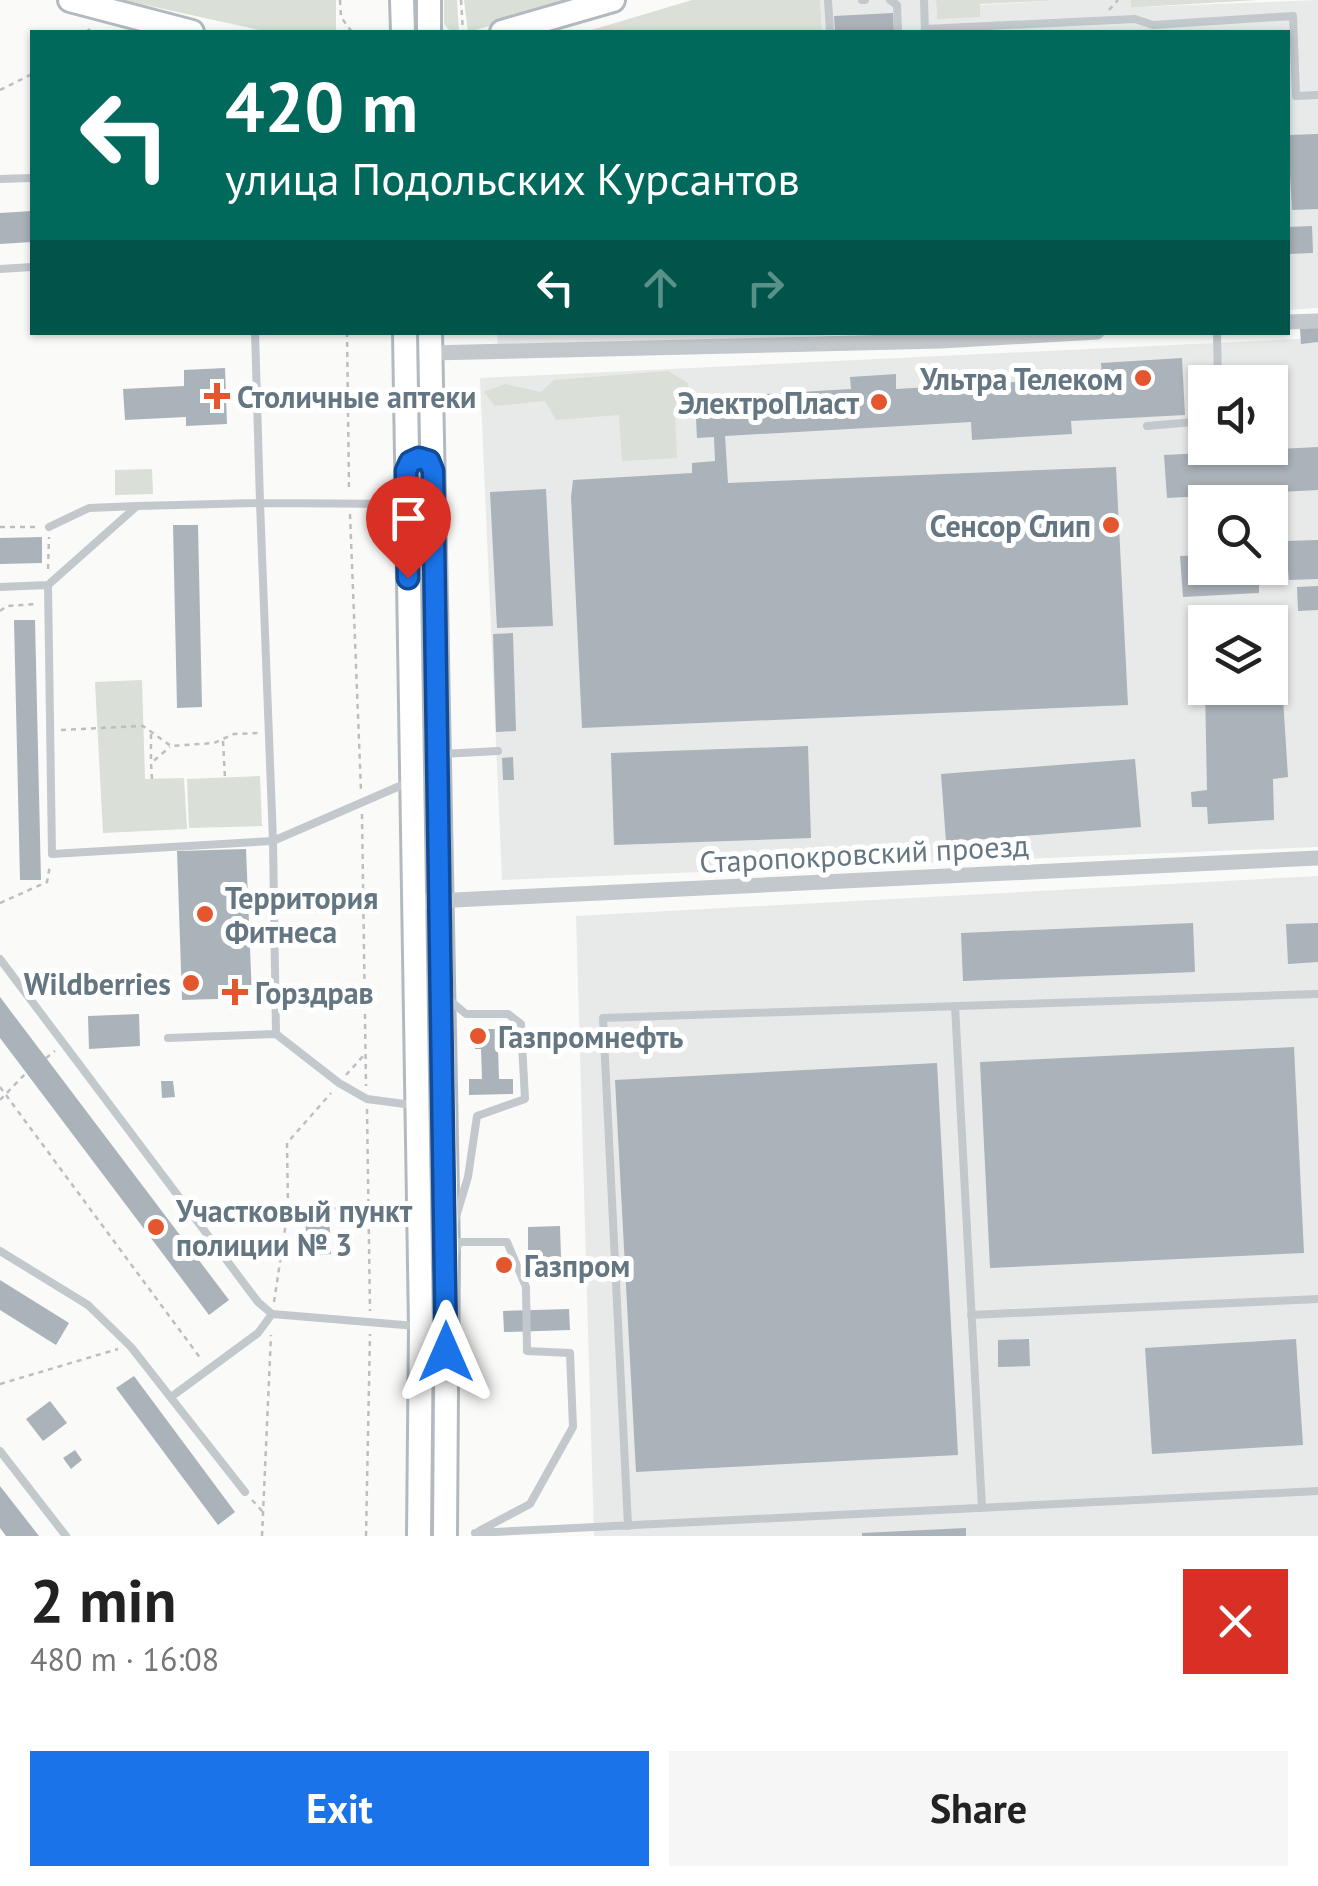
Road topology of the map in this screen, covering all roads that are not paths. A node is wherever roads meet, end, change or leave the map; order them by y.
1 (70, 0) edge
2 (402, 0) edge
3 (429, 0) edge
4 (614, 0) edge
5 (828, 0) edge
6 (890, 0) edge
7 (924, 0) edge
8 (1162, 28) edge
9 (184, 30) edge
10 (402, 30) edge
11 (430, 30) edge
12 (509, 30) edge
13 (830, 30) edge
14 (898, 30) edge
15 (925, 30) edge
16 (942, 30) edge
17 (1318, 95) edge
18 (30, 178) edge
19 (0, 179) edge
20 (30, 268) edge
21 (0, 269) edge
22 (1318, 321) edge
23 (1290, 322) edge
24 (255, 335) edge
25 (406, 335) edge
26 (1004, 335) edge
27 (1217, 335) edge
28 (942, 337) edge
29 (430, 343) edge
30 (1218, 365) edge
31 (432, 399) junction
32 (406, 400) junction
33 (1188, 423) edge
34 (1147, 426) dead end
35 (406, 471) junction
36 (433, 471) junction
37 (260, 503) junction
38 (406, 504) junction
39 (138, 506) junction
40 (49, 527) road end
41 (48, 585) junction
42 (0, 588) edge
43 (498, 751) dead end
44 (438, 754) junction
45 (411, 781) junction
46 (273, 841) junction
47 (1318, 858) edge
48 (440, 901) junction
49 (412, 902) junction
50 (0, 959) edge
51 (442, 993) junction
52 (1318, 994) edge
53 (954, 1006) junction
54 (276, 1034) junction
55 (168, 1038) dead end
56 (415, 1106) junction
57 (447, 1248) junction
58 (0, 1251) edge
59 (446, 1280) junction
60 (1318, 1299) edge
61 (272, 1314) junction
62 (971, 1315) junction
63 (421, 1326) junction
64 (171, 1397) junction
65 (0, 1451) edge
66 (1318, 1491) edge
67 (245, 1492) road end
68 (982, 1508) junction
69 (628, 1526) junction
70 (462, 1534) edge
71 (66, 1536) edge
72 (419, 1536) edge

1 - 9 main road
2 - 10 main road
3 - 11 main road
4 - 12 main road
5 - 13 lane
6 - 14 lane
7 - 15 lane
8 - 16 lane
8 - 17 lane
18 - 19 lane
20 - 21 lane
22 - 23 street
24 - 37 lane
25 - 32 main road
26 - 28 street
27 - 30 lane
28 - 29 street
29 - 31 main road
31 - 32 street
31 - 36 main road
32 - 35 main road
33 - 34 lane
35 - 36 street
35 - 38 main road
36 - 44 main road
37 - 38 lane
37 - 39 lane
37 - 46 lane
38 - 45 main road
39 - 40 lane
39 - 41 lane
41 - 42 lane
41 - 46 lane
43 - 44 lane
44 - 48 main road
45 - 46 lane
45 - 49 main road
46 - 54 lane
47 - 48 street, Старопокровский проезд
48 - 49 street, Старопокровский проезд
48 - 51 main road
49 - 56 main road
50 - 61 lane
51 - 57 main road
51 - 57 lane
52 - 53 lane
53 - 62 lane
53 - 69 lane
54 - 55 lane
54 - 56 lane
56 - 63 main road
57 - 59 main road
58 - 64 lane
59 - 70 main road
59 - 70 lane
60 - 62 lane
61 - 63 lane
61 - 64 lane
62 - 68 lane
63 - 72 main road
64 - 67 lane
65 - 71 lane
66 - 68 lane
68 - 69 lane
69 - 70 lane

